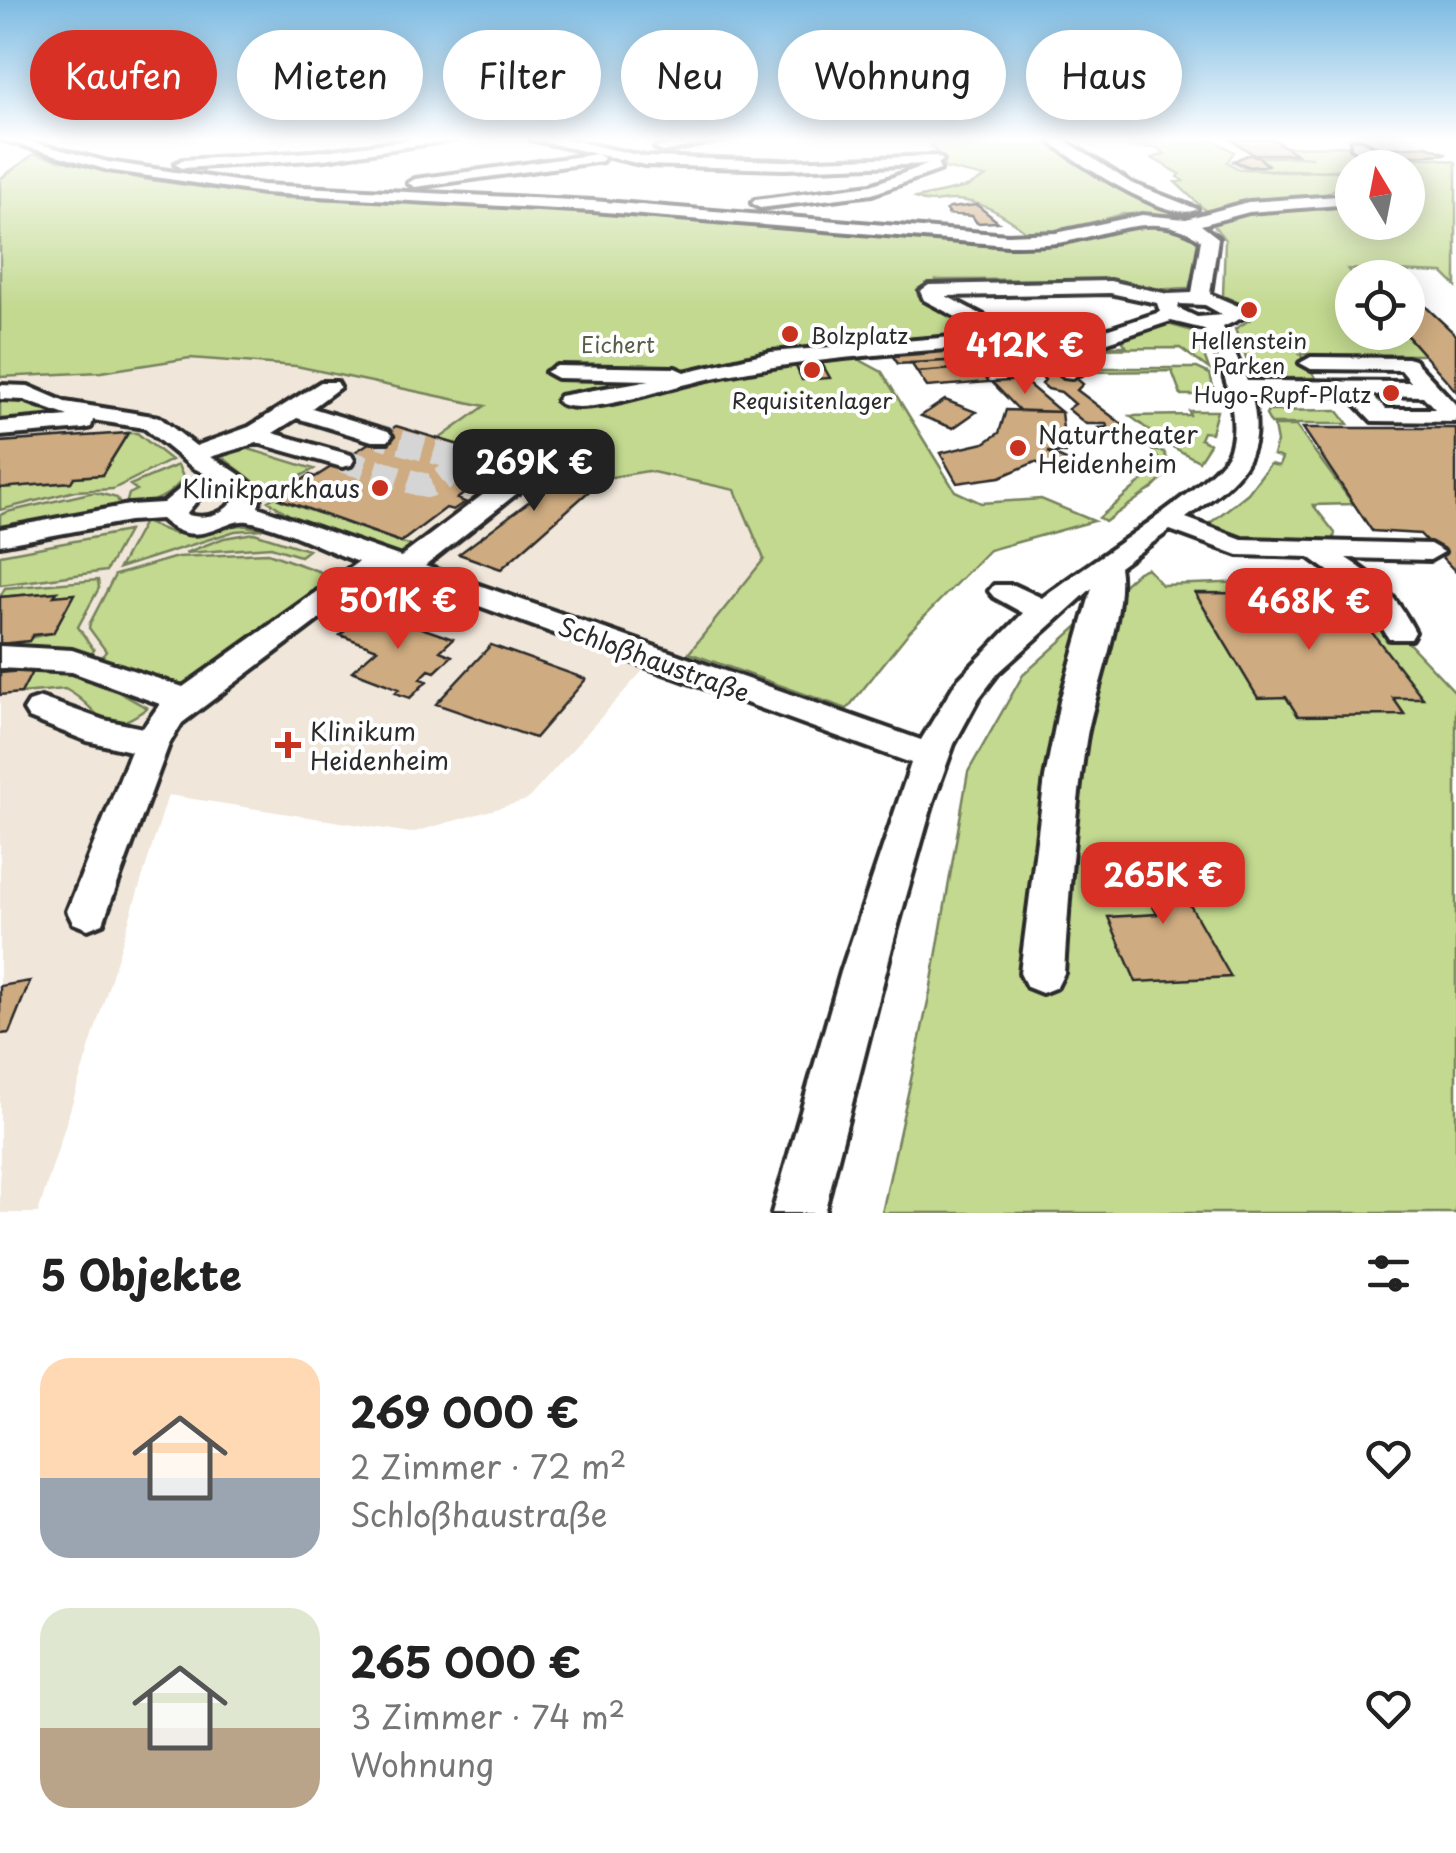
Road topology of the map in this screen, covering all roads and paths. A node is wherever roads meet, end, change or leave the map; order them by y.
1 (444, 196) edge
2 (836, 196) edge
3 (1148, 196) edge
4 (1172, 196) edge
5 (1335, 199) edge
6 (760, 203) dead end
7 (1198, 217) junction
8 (1200, 298) junction
9 (1171, 307) junction
10 (1210, 323) junction
11 (1021, 338) junction
12 (1312, 363) dead end
13 (557, 372) dead end
14 (1072, 372) dead end
15 (693, 376) junction
16 (329, 387) dead end
17 (1235, 388) junction
18 (1353, 388) junction
19 (1432, 389) junction
20 (0, 392) edge
21 (568, 402) dead end
22 (293, 409) junction
23 (120, 416) junction
24 (0, 428) edge
25 (251, 434) junction
26 (380, 436) tunnel mouth
27 (342, 460) tunnel mouth
28 (536, 466) dead end
29 (199, 469) junction
30 (236, 498) junction
31 (172, 511) junction
32 (1167, 520) junction
33 (0, 536) edge
34 (1318, 551) junction
35 (1430, 552) dead end
36 (391, 564) junction
37 (1104, 566) junction
38 (1004, 592) dead end
39 (1046, 612) junction
40 (1400, 632) dead end
41 (0, 658) edge
42 (185, 701) junction
43 (41, 710) dead end
44 (152, 742) junction
45 (931, 757) junction
46 (88, 912) dead end
47 (1042, 973) dead end
48 (798, 1213) edge

1 - 7 street
2 - 6 street
3 - 7 street
4 - 7 street
5 - 7 street
7 - 8 street
8 - 9 street
8 - 10 street
9 - 10 street
9 - 11 street
9 - 11 street
10 - 17 street
11 - 14 street
11 - 15 street
12 - 19 street
13 - 15 street
15 - 21 street
16 - 22 street
17 - 18 street
17 - 32 street
18 - 19 street
18 - 19 street
20 - 23 street
22 - 25 street
22 - 26 street
23 - 24 street
23 - 29 street
25 - 27 street
25 - 29 street
28 - 36 street
29 - 30 street, Schloßhaustraße
29 - 31 street
30 - 31 street
30 - 36 street, Schloßhaustraße
31 - 33 street
32 - 34 street
32 - 37 street
34 - 35 street
34 - 40 street
36 - 42 street
36 - 45 street, Schloßhaustraße
37 - 39 street
37 - 47 street
38 - 39 street
39 - 45 street
41 - 42 street
42 - 44 street
43 - 44 street
44 - 46 street
45 - 48 street

